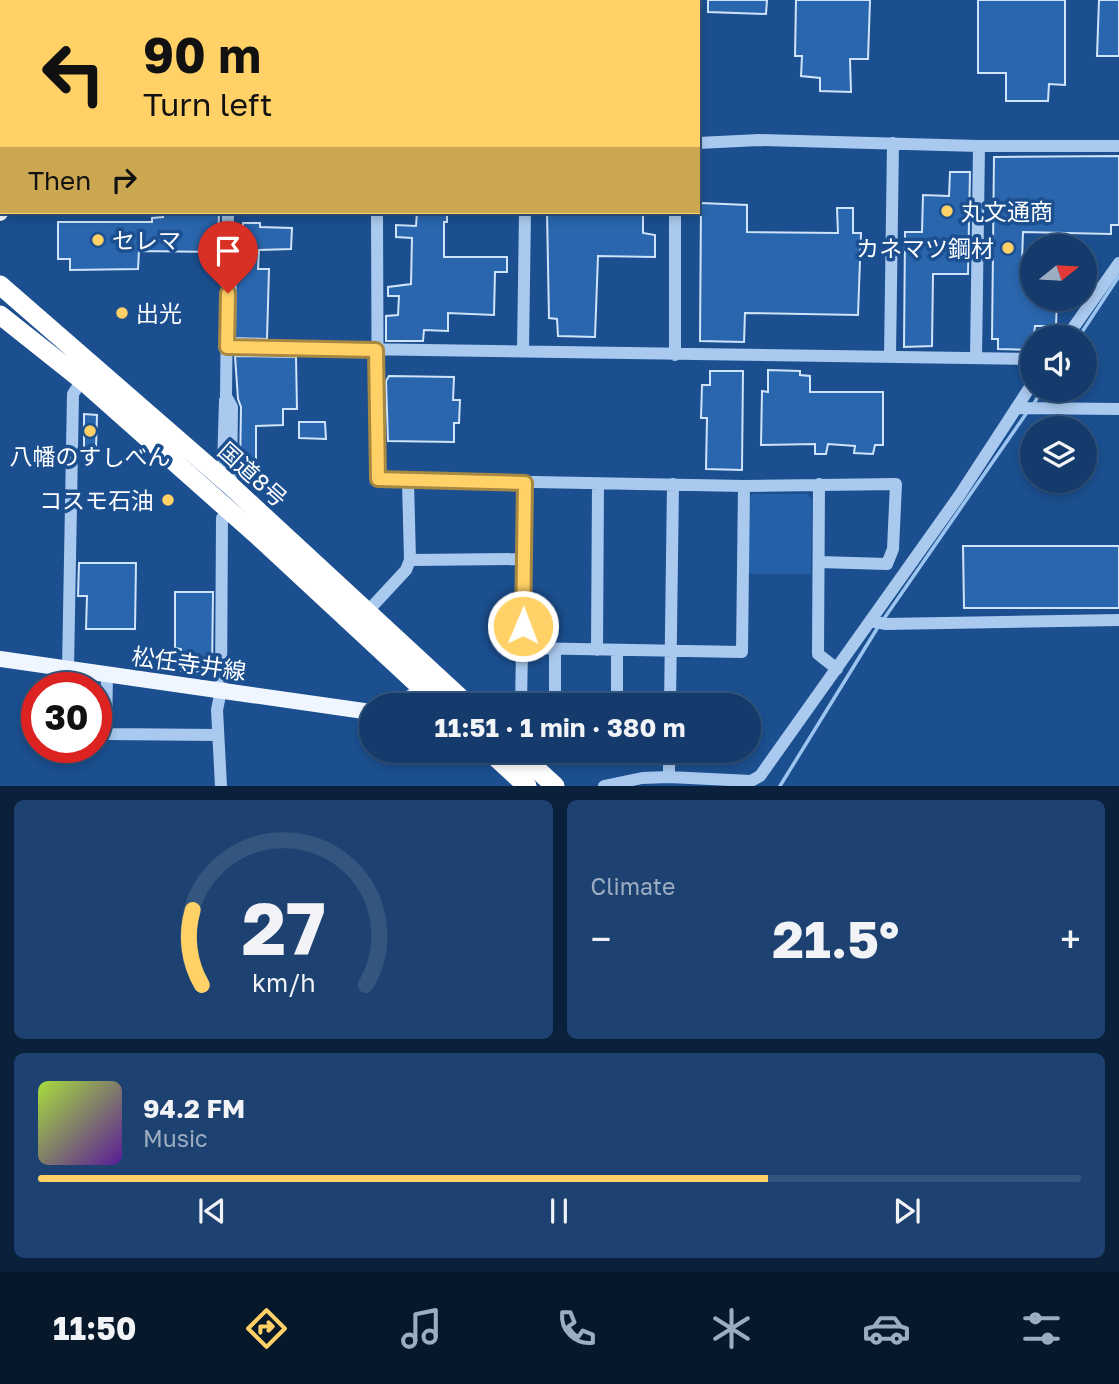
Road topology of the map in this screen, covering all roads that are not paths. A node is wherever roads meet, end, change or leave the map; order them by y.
1 (700, 143) edge
2 (893, 144) junction
3 (979, 146) junction
4 (1119, 146) edge
5 (228, 214) edge
6 (377, 214) edge
7 (525, 214) edge
8 (675, 214) edge
9 (1119, 263) edge
10 (0, 285) edge
11 (0, 315) edge
12 (1075, 325) edge
13 (227, 347) junction
14 (376, 350) junction
15 (523, 351) junction
16 (675, 355) junction
17 (890, 356) junction
18 (976, 357) junction
19 (1020, 359) edge
20 (82, 380) junction
21 (226, 396) junction
22 (1023, 402) edge
23 (1020, 409) junction
24 (1119, 409) edge
25 (223, 466) dead end
26 (408, 481) junction
27 (525, 483) junction
28 (598, 484) junction
29 (673, 484) junction
30 (819, 484) junction
31 (231, 486) junction
32 (744, 486) junction
33 (222, 518) dead end
34 (523, 559) junction
35 (410, 560) junction
36 (819, 562) junction
37 (367, 612) junction
38 (1119, 620) edge
39 (877, 622) junction
40 (523, 648) junction
41 (555, 650) junction
42 (597, 650) junction
43 (617, 650) junction
44 (671, 650) junction
45 (0, 659) edge
46 (68, 669) junction
47 (837, 669) junction
48 (91, 672) edge
49 (112, 675) edge
50 (433, 686) junction
51 (221, 690) junction
52 (420, 693) edge
53 (436, 693) edge
54 (446, 693) edge
55 (521, 693) edge
56 (555, 693) edge
57 (617, 693) edge
58 (670, 693) edge
59 (359, 710) edge
60 (112, 734) edge
61 (218, 735) junction
62 (502, 763) edge
63 (530, 763) edge
64 (669, 763) edge
65 (669, 777) junction
66 (764, 781) edge
67 (221, 786) edge
68 (527, 786) edge
69 (555, 786) edge
70 (604, 786) edge

1 - 2 street
2 - 3 street
2 - 17 street
3 - 4 street
3 - 18 street
5 - 13 street
6 - 14 street
7 - 15 street
8 - 16 street
9 - 12 street
10 - 31 highway, 国道8号
11 - 20 highway, 国道8号
13 - 14 street
13 - 21 street
14 - 15 street
14 - 26 street
15 - 16 street
16 - 17 street
17 - 18 street
18 - 19 street
20 - 46 street
20 - 50 highway, 国道8号
21 - 25 street
21 - 31 street
22 - 23 street
23 - 24 street
23 - 39 street
26 - 27 street
26 - 35 street
27 - 28 street
27 - 34 street
28 - 29 street
28 - 42 street
29 - 32 street
29 - 44 street
30 - 32 street
30 - 36 street
30 - 36 street
31 - 37 highway, 国道8号
32 - 44 street
33 - 51 street
34 - 35 street
34 - 40 street
35 - 37 street
36 - 47 street
37 - 50 highway, 国道8号
38 - 39 street
39 - 47 street
40 - 41 street
40 - 55 street
41 - 42 street
41 - 56 street
42 - 43 street
43 - 44 street
43 - 57 street
44 - 58 street
45 - 46 main road, 松任寺井線
46 - 48 main road, 松任寺井線
47 - 66 street
49 - 51 main road, 松任寺井線
50 - 52 main road
50 - 53 highway, 国道8号
50 - 54 highway, 国道8号
51 - 59 main road, 松任寺井線
51 - 61 street
60 - 61 street
61 - 67 street
62 - 68 highway
63 - 69 highway
64 - 65 street
65 - 66 street
65 - 70 street

